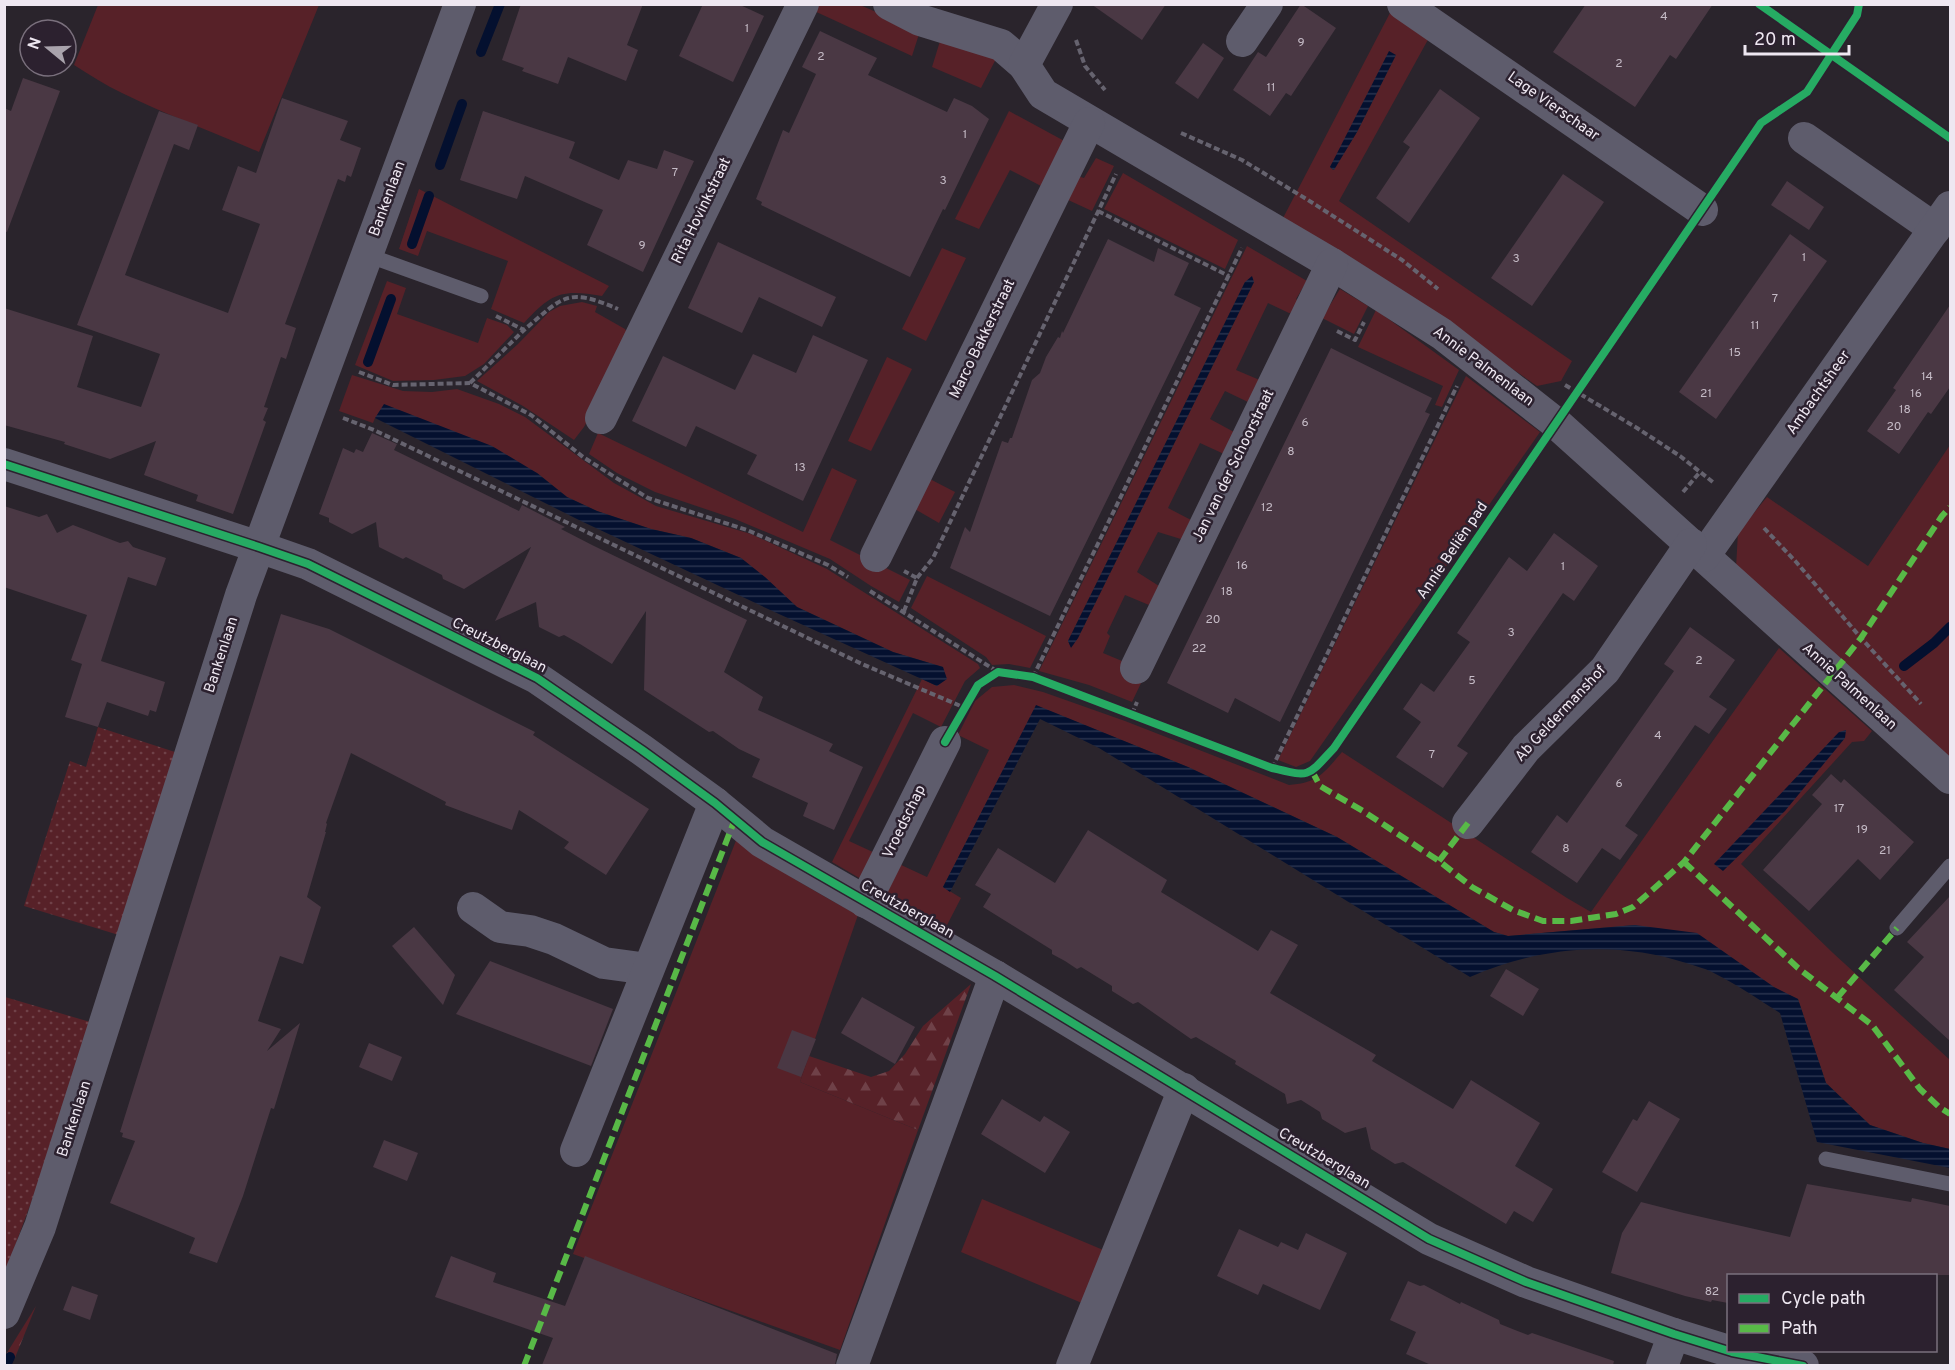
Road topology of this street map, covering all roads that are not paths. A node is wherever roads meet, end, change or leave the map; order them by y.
1 (460, 4) edge
2 (803, 4) edge
3 (889, 4) edge
4 (1268, 4) edge
5 (1403, 4) edge
6 (1053, 11) edge
7 (1242, 41) dead end
8 (1024, 65) junction
9 (1089, 123) junction
10 (1804, 138) dead end
11 (1702, 210) dead end
12 (1943, 218) edge
13 (367, 255) junction
14 (1332, 264) junction
15 (481, 296) road end
16 (601, 418) dead end
17 (4, 464) edge
18 (259, 547) junction
19 (1697, 550) junction
20 (876, 556) dead end
21 (1136, 668) dead end
22 (945, 742) road end
23 (1950, 778) edge
24 (715, 803) junction
25 (1468, 823) dead end
26 (1950, 866) edge
27 (865, 902) junction
28 (473, 908) dead end
29 (1897, 928) dead end
30 (648, 969) junction
31 (995, 976) junction
32 (1184, 1089) junction
33 (576, 1151) dead end
34 (1826, 1158) dead end
35 (1950, 1184) edge
36 (4, 1313) edge
37 (1674, 1334) junction
38 (1727, 1350) edge
39 (1732, 1352) edge
40 (852, 1365) edge
41 (1072, 1365) edge
42 (1662, 1365) edge
43 (1803, 1365) edge

1 - 13 street, Bankenlaan
2 - 16 street, Rita Hovinkstraat
3 - 8 street
4 - 7 street
5 - 11 street, Lage Vierschaar
6 - 8 street
8 - 9 street, Annie Palmenlaan
9 - 14 street, Annie Palmenlaan
9 - 20 street, Marco Bakkerstraat
10 - 12 street, Ambachtsheer
12 - 19 street, Ambachtsheer
13 - 15 lane
13 - 18 street, Bankenlaan
14 - 19 street, Annie Palmenlaan
14 - 21 street, Jan van der Schoorstraat
17 - 18 street, Creutzberglaan
18 - 24 street, Creutzberglaan
18 - 36 street, Bankenlaan
19 - 23 street, Annie Palmenlaan
19 - 25 street, Ab Geldermanshof
22 - 27 street, Vroedschap
24 - 27 street, Creutzberglaan
24 - 30 street
26 - 29 lane
27 - 31 street, Creutzberglaan
28 - 30 street
30 - 33 street
31 - 32 street, Creutzberglaan
31 - 40 street
32 - 37 street, Creutzberglaan
32 - 41 street
34 - 35 lane
37 - 38 street, Creutzberglaan
37 - 42 street
39 - 43 street, Creutzberglaan

